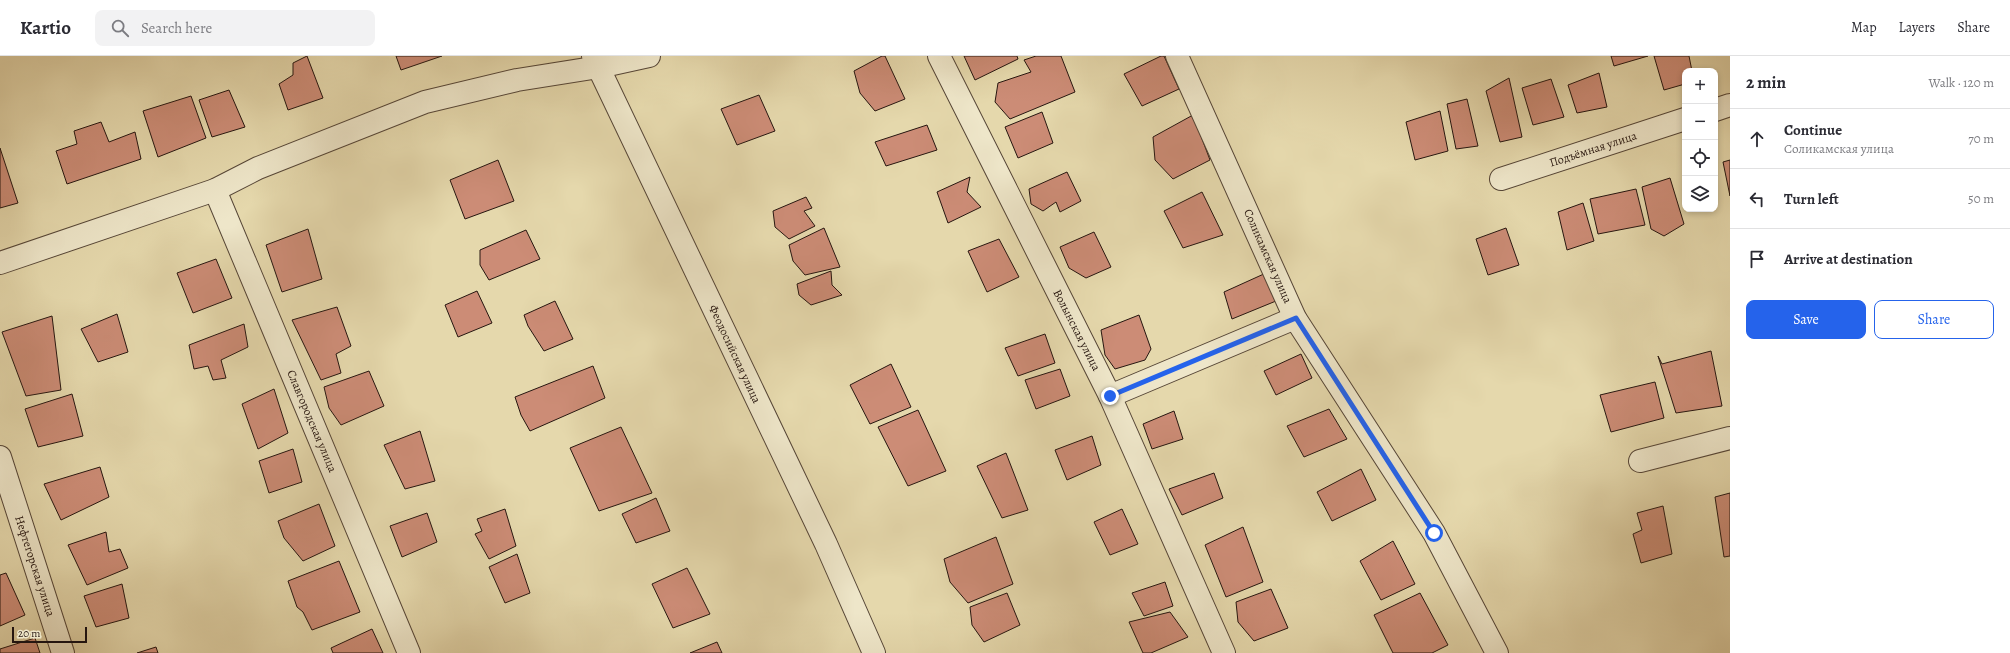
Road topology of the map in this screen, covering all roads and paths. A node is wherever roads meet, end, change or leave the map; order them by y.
1 (649, 56) edge
2 (939, 56) edge
3 (1177, 56) edge
4 (596, 62) edge
5 (1730, 105) edge
6 (1718, 109) edge
7 (1682, 120) edge
8 (1501, 179) dead end
9 (215, 190) junction
10 (0, 263) edge
11 (1296, 318) junction
12 (1110, 396) junction
13 (1730, 438) edge
14 (0, 457) edge
15 (1640, 461) dead end
16 (63, 653) edge
17 (409, 653) edge
18 (874, 653) edge
19 (1224, 653) edge
20 (1497, 653) edge

1 - 4 street
2 - 12 street, Волынская улица
3 - 11 street, Соликамская улица
4 - 9 street
4 - 18 street, Феодосийская улица
5 - 6 street
7 - 8 street, Подъёмная улица
9 - 10 street
9 - 17 street, Славгородская улица
11 - 12 street
11 - 20 street, Соликамская улица
12 - 19 street, Волынская улица
13 - 15 street
14 - 16 street, Нефтегорская улица

